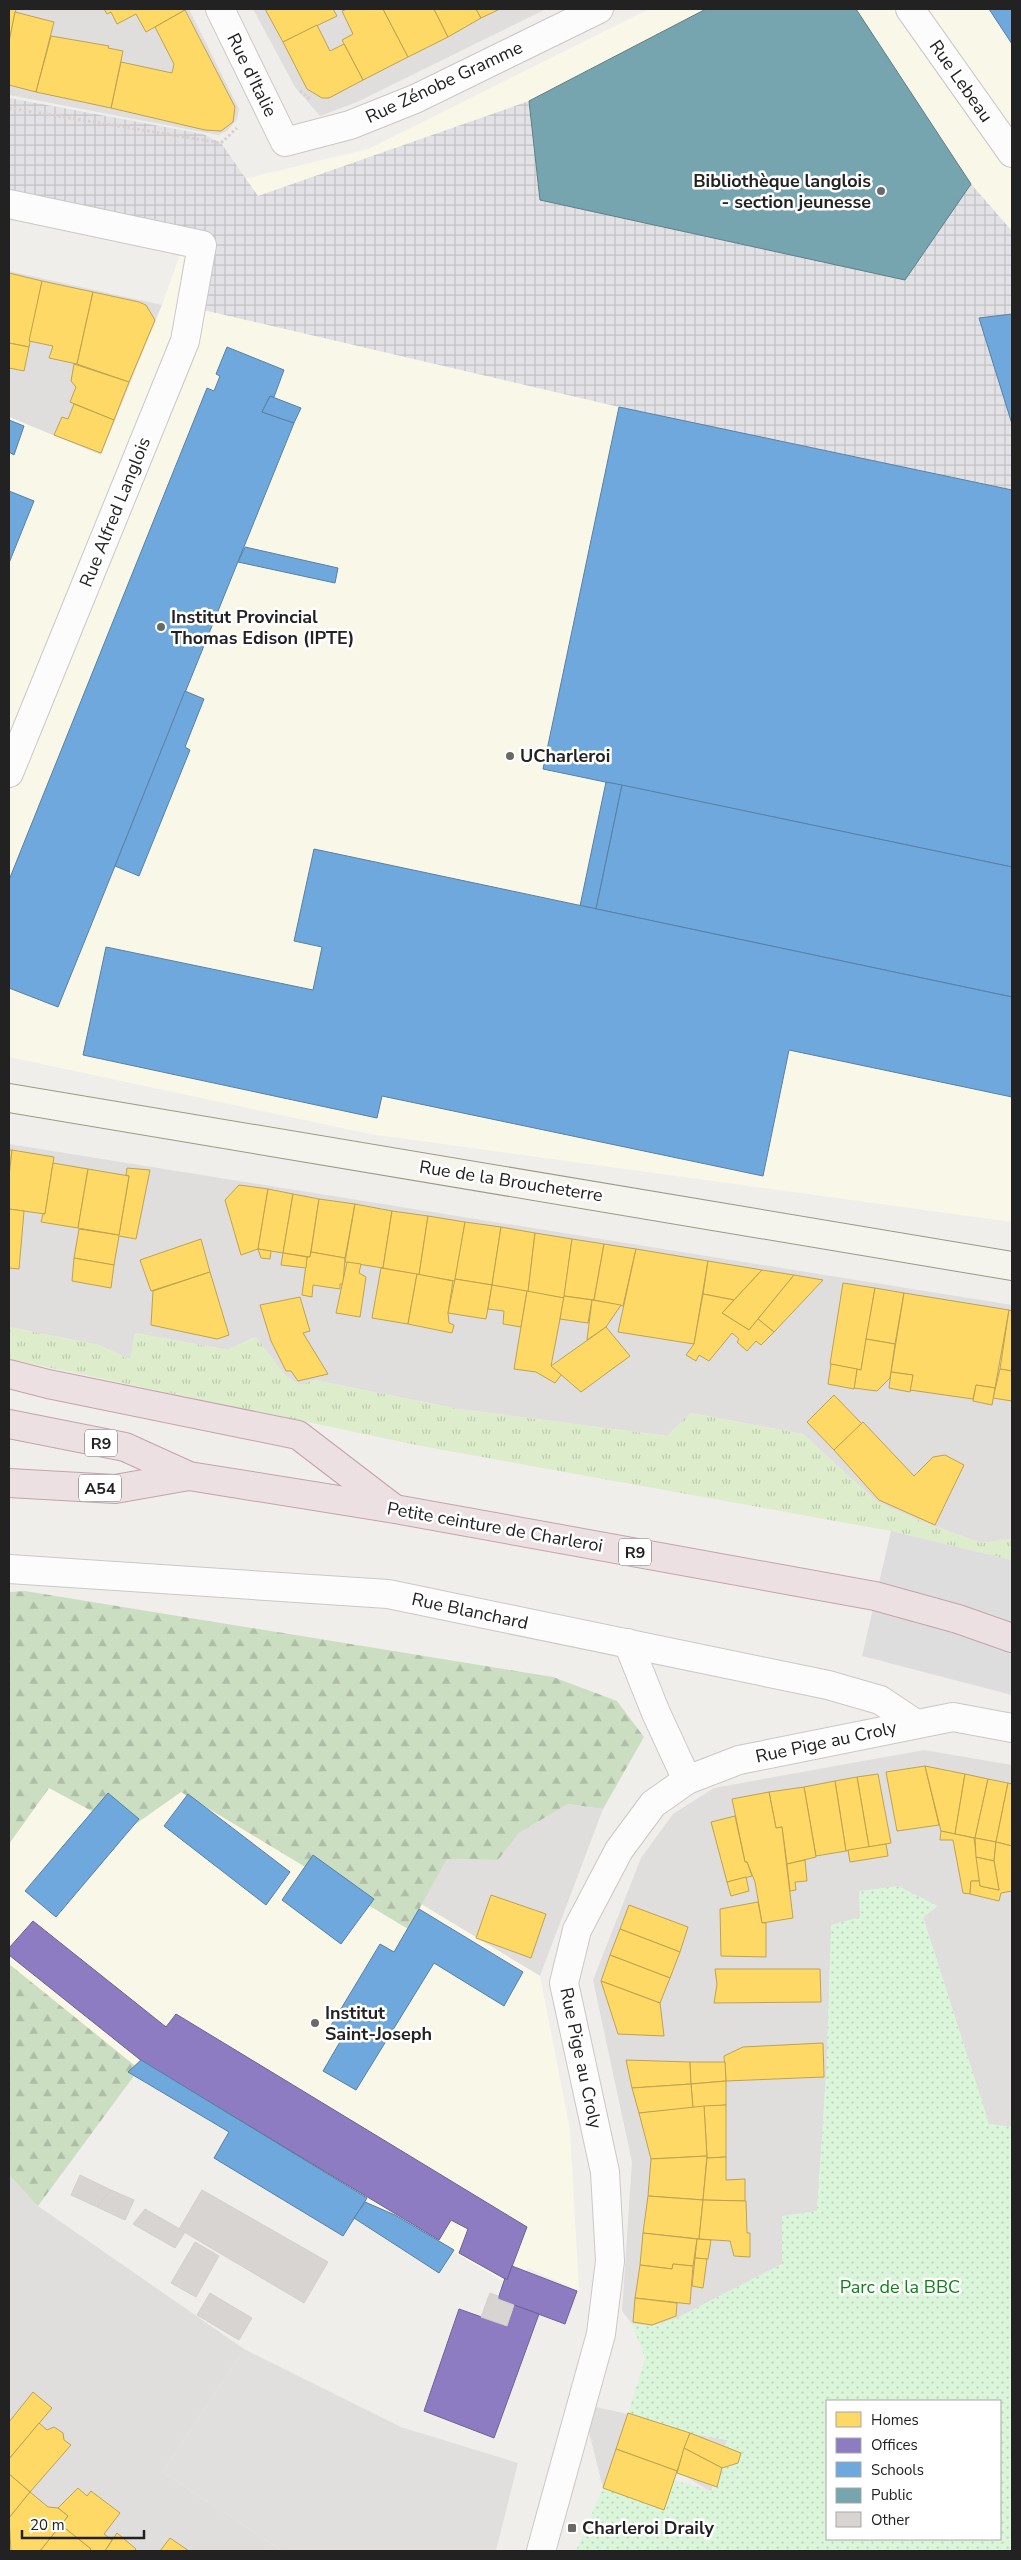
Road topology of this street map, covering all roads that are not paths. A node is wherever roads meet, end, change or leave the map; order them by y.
1 (220, 9) edge
2 (599, 9) edge
3 (910, 9) edge
4 (285, 142) joint
5 (1012, 153) edge
6 (9, 204) edge
7 (9, 773) edge
8 (9, 1098) edge
9 (1012, 1266) edge
10 (9, 1374) edge
11 (9, 1424) edge
12 (189, 1476) junction
13 (9, 1484) edge
14 (395, 1509) junction
15 (9, 1569) edge
16 (1012, 1638) edge
17 (628, 1644) junction
18 (916, 1724) junction
19 (1012, 1728) edge
20 (687, 1780) junction
21 (541, 2551) edge

1 - 4 street, Rue d'Italie
2 - 4 street, Rue Zénobe Gramme
3 - 5 street, Rue Lebeau
6 - 7 street, Rue Alfred Langlois
8 - 9 main road, Rue de la Broucheterre
10 - 14 highway
11 - 12 highway, Petite ceinture de Charleroi / R9
12 - 13 highway, A54
12 - 14 highway, Petite ceinture de Charleroi / R9
14 - 16 highway, Petite ceinture de Charleroi / R9
15 - 17 street, Rue Blanchard
17 - 18 street, Rue Blanchard
17 - 20 street
18 - 19 street, Rue Pige au Croly
18 - 20 street, Rue Pige au Croly
20 - 21 street, Rue Pige au Croly

